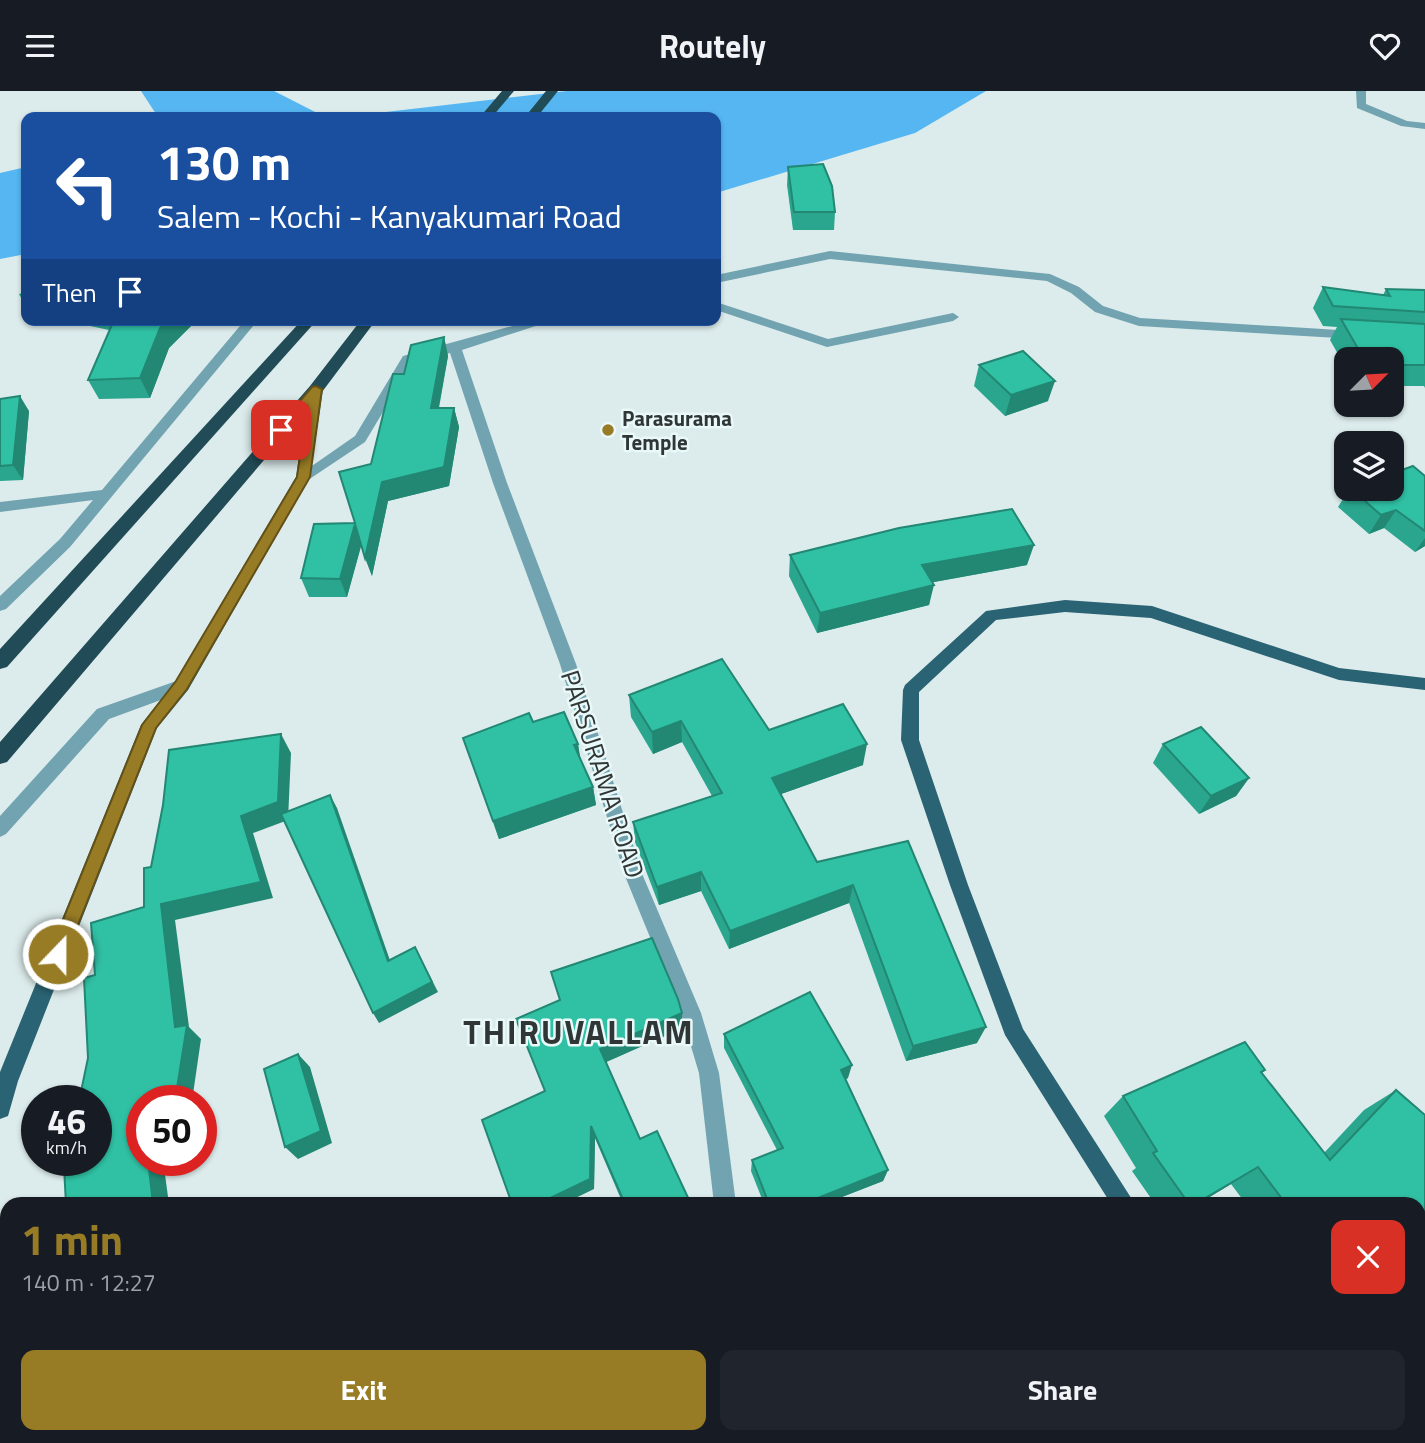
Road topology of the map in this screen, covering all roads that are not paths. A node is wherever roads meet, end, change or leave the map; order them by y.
1 (508, 91) edge
2 (552, 91) edge
3 (1361, 91) edge
4 (490, 112) edge
5 (535, 112) edge
6 (1425, 126) edge
7 (721, 278) edge
8 (721, 308) edge
9 (953, 317) dead end
10 (247, 326) edge
11 (305, 326) edge
12 (364, 326) edge
13 (528, 326) edge
14 (1370, 336) edge
15 (455, 348) junction
16 (316, 389) junction
17 (303, 477) junction
18 (105, 494) junction
19 (0, 507) edge
20 (0, 605) edge
21 (0, 662) edge
22 (1425, 684) edge
23 (181, 685) junction
24 (0, 756) edge
25 (0, 829) edge
26 (0, 1108) edge
27 (724, 1197) edge
28 (1119, 1197) edge

1 - 4 highway
2 - 5 highway
3 - 6 street
7 - 14 street
8 - 9 street
10 - 18 street
11 - 21 highway
12 - 16 highway
13 - 15 street
15 - 17 street
15 - 27 street, PARSURAMA ROAD
16 - 17 main road
16 - 24 highway
17 - 23 main road
18 - 19 street
18 - 20 street
22 - 28 main road
23 - 25 street
23 - 26 main road

